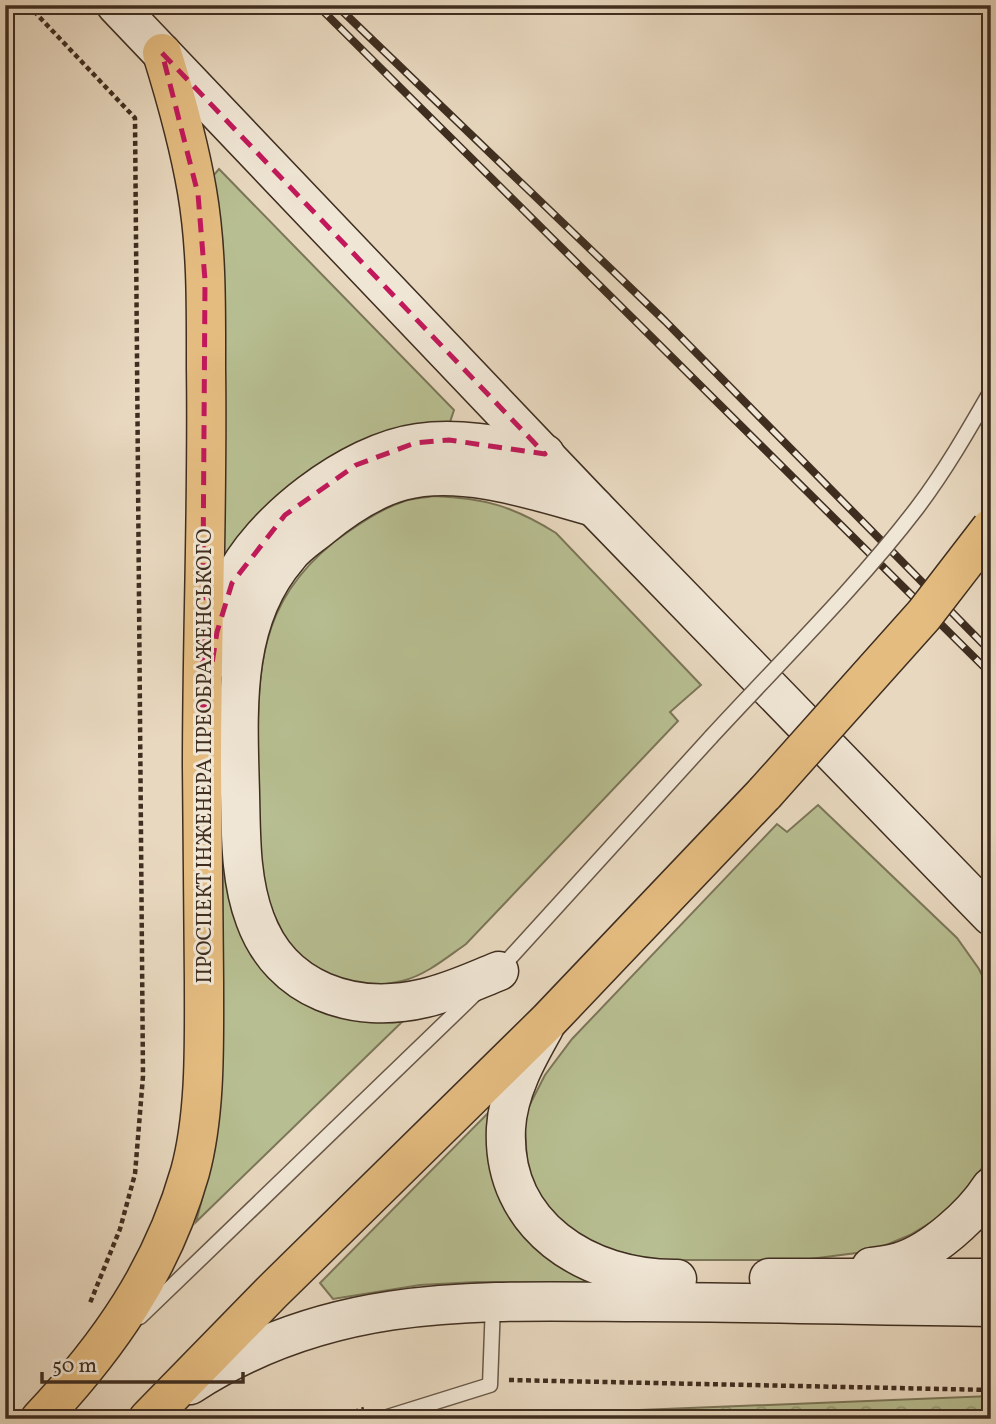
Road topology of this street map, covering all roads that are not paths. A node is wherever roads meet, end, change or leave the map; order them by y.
1 (116, 5) edge
2 (162, 53) junction
3 (991, 391) edge
4 (545, 454) junction
5 (594, 507) junction
6 (991, 528) edge
7 (202, 727) junction
8 (988, 918) edge
9 (499, 971) junction
10 (548, 1021) junction
11 (991, 1187) edge
12 (806, 1278) junction
13 (991, 1278) edge
14 (493, 1301) junction
15 (991, 1307) edge
16 (93, 1359) junction
17 (160, 1407) edge
18 (40, 1419) edge
19 (381, 1419) edge

1 - 2 main road
2 - 4 main road
2 - 7 main road, ПРОСПЕКТ ІНЖЕНЕРА ПРЕОБРАЖЕНСЬКОГО
3 - 9 lane, bridge
4 - 5 main road
4 - 7 main road
5 - 8 main road
5 - 9 main road
6 - 10 main road, bridge
7 - 16 main road, ПРОСПЕКТ ІНЖЕНЕРА ПРЕОБРАЖЕНСЬКОГО
9 - 16 lane
10 - 12 main road
10 - 17 main road
11 - 12 main road
12 - 13 main road
14 - 15 main road
14 - 17 main road
14 - 19 lane
16 - 18 main road, ПРОСПЕКТ ІНЖЕНЕРА ПРЕОБРАЖЕНСЬКОГО

